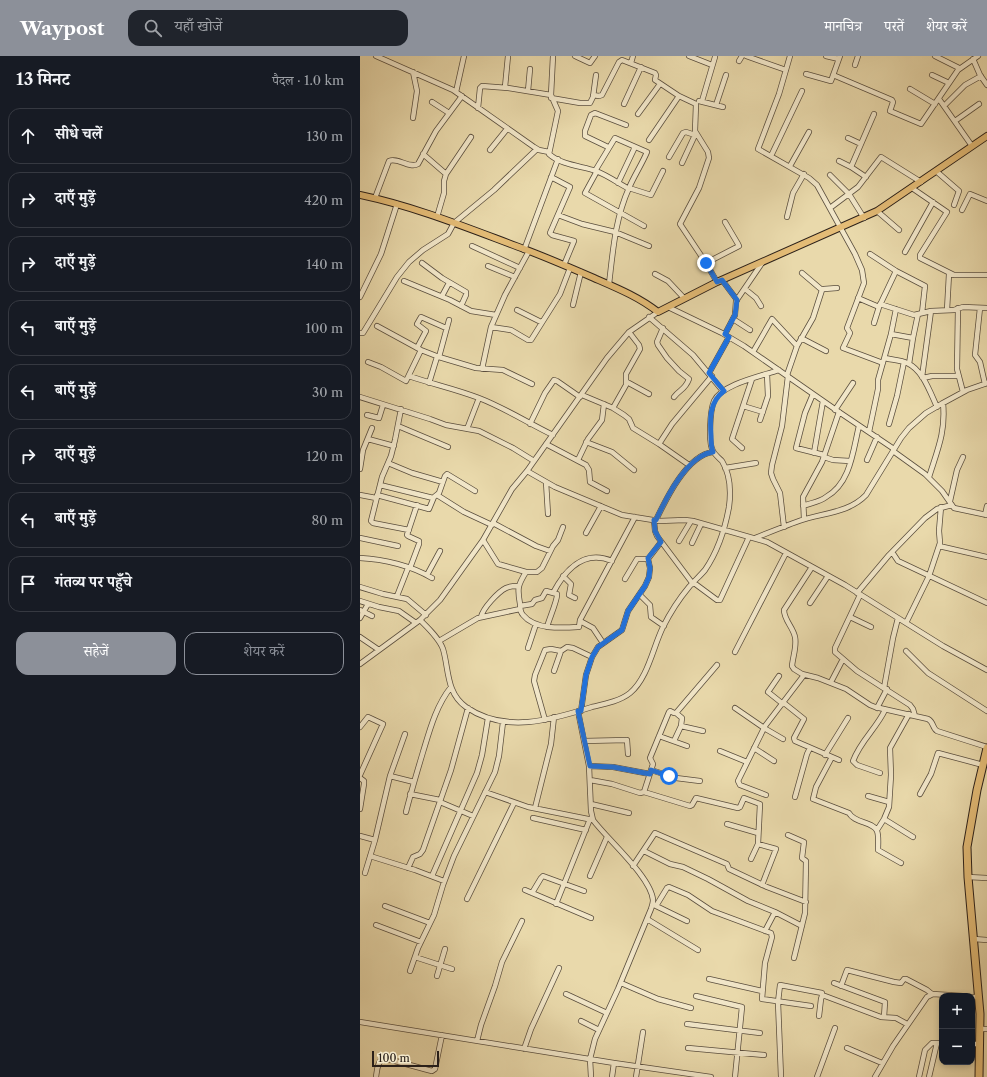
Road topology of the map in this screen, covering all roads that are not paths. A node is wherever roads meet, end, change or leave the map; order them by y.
1 (376, 56) edge
2 (464, 56) edge
3 (508, 56) edge
4 (553, 56) edge
5 (575, 56) edge
6 (595, 56) edge
7 (633, 56) edge
8 (689, 56) edge
9 (742, 56) edge
10 (746, 56) edge
11 (790, 56) edge
12 (826, 56) edge
13 (858, 56) edge
14 (935, 56) edge
15 (715, 57) edge
16 (839, 57) edge
17 (976, 57) edge
18 (699, 58) edge
19 (740, 61) dead end
20 (630, 63) junction
21 (712, 64) junction
22 (855, 65) dead end
23 (641, 67) junction
24 (959, 68) junction
25 (530, 69) dead end
26 (786, 70) junction
27 (413, 72) junction
28 (596, 74) dead end
29 (726, 74) dead end
30 (806, 74) dead end
31 (833, 75) junction
32 (932, 75) dead end
33 (981, 76) junction
34 (949, 83) junction
35 (660, 84) junction
36 (987, 85) edge
37 (505, 87) junction
38 (910, 90) dead end
39 (528, 91) junction
40 (802, 91) dead end
41 (456, 92) junction
42 (593, 95) junction
43 (462, 96) junction
44 (551, 96) junction
45 (679, 96) junction
46 (939, 99) junction
47 (702, 101) junction
48 (432, 102) dead end
49 (696, 103) junction
50 (624, 104) dead end
51 (935, 104) junction
52 (979, 104) dead end
53 (716, 105) junction
54 (944, 106) junction
55 (723, 107) dead end
56 (478, 108) junction
57 (449, 113) junction
58 (638, 114) dead end
59 (874, 114) dead end
60 (413, 118) dead end
61 (955, 121) junction
62 (626, 125) dead end
63 (507, 128) junction
64 (809, 132) dead end
65 (696, 136) junction
66 (471, 137) dead end
67 (848, 138) dead end
68 (986, 138) edge
69 (649, 140) dead end
70 (861, 144) junction
71 (972, 146) junction
72 (608, 147) junction
73 (635, 147) junction
74 (537, 149) junction
75 (490, 150) dead end
76 (423, 154) junction
77 (552, 156) junction
78 (771, 156) junction
79 (669, 157) dead end
80 (839, 161) dead end
81 (682, 163) dead end
82 (790, 166) junction
83 (851, 167) junction
84 (596, 171) junction
85 (663, 171) dead end
86 (936, 171) junction
87 (446, 174) junction
88 (804, 174) junction
89 (830, 175) dead end
90 (551, 177) junction
91 (866, 177) junction
92 (921, 182) junction
93 (618, 183) junction
94 (629, 188) junction
95 (912, 188) junction
96 (849, 194) junction
97 (360, 195) edge
98 (375, 198) junction
99 (987, 199) edge
100 (933, 202) junction
101 (397, 204) junction
102 (954, 205) dead end
103 (830, 208) junction
104 (962, 210) dead end
105 (877, 211) junction
106 (620, 213) junction
107 (558, 215) junction
108 (437, 217) junction
109 (788, 217) dead end
110 (864, 218) junction
111 (725, 222) dead end
112 (457, 224) junction
113 (644, 226) dead end
114 (841, 228) junction
115 (899, 230) dead end
116 (615, 232) junction
117 (472, 246) dead end
118 (649, 246) dead end
119 (527, 250) junction
120 (905, 252) dead end
121 (870, 254) dead end
122 (422, 263) dead end
123 (706, 263) junction
124 (762, 263) junction
125 (564, 265) junction
126 (488, 266) dead end
127 (520, 268) junction
128 (570, 268) junction
129 (896, 271) junction
130 (581, 272) junction
131 (802, 273) dead end
132 (655, 274) dead end
133 (949, 274) junction
134 (987, 275) edge
135 (515, 276) junction
136 (404, 281) dead end
137 (720, 281) junction
138 (449, 282) junction
139 (609, 284) junction
140 (837, 288) dead end
141 (745, 289) junction
142 (822, 290) junction
143 (442, 296) junction
144 (360, 297) edge
145 (684, 298) junction
146 (858, 298) junction
147 (737, 300) junction
148 (573, 305) dead end
149 (461, 306) junction
150 (761, 306) dead end
151 (880, 306) junction
152 (668, 307) junction
153 (958, 308) junction
154 (980, 308) junction
155 (987, 308) edge
156 (517, 310) dead end
157 (896, 310) junction
158 (947, 310) junction
159 (658, 312) junction
160 (932, 312) junction
161 (920, 314) junction
162 (496, 315) junction
163 (649, 317) junction
164 (733, 319) junction
165 (449, 320) dead end
166 (541, 322) junction
167 (874, 323) dead end
168 (377, 326) dead end
169 (491, 327) junction
170 (446, 328) junction
171 (663, 328) junction
172 (750, 330) dead end
173 (629, 332) junction
174 (360, 333) edge
175 (891, 334) junction
176 (727, 336) junction
177 (801, 338) junction
178 (913, 338) junction
179 (797, 346) junction
180 (419, 349) junction
181 (826, 351) dead end
182 (753, 352) junction
183 (438, 357) junction
184 (884, 361) junction
185 (368, 362) dead end
186 (904, 362) junction
187 (909, 364) junction
188 (482, 369) junction
189 (779, 370) junction
190 (767, 374) junction
191 (710, 375) junction
192 (787, 375) junction
193 (409, 376) junction
194 (958, 376) junction
195 (922, 378) junction
196 (752, 379) junction
197 (627, 382) junction
198 (429, 383) junction
199 (853, 383) dead end
200 (532, 384) dead end
201 (986, 384) edge
202 (724, 391) junction
203 (963, 392) junction
204 (649, 394) dead end
205 (813, 394) junction
206 (581, 396) junction
207 (360, 397) edge
208 (674, 397) dead end
209 (479, 398) junction
210 (823, 401) junction
211 (942, 403) junction
212 (604, 404) junction
213 (383, 405) junction
214 (743, 406) junction
215 (937, 407) junction
216 (613, 408) junction
217 (401, 409) junction
218 (837, 411) junction
219 (763, 412) junction
220 (367, 415) dead end
221 (760, 420) dead end
222 (530, 424) junction
223 (889, 424) dead end
224 (398, 426) junction
225 (859, 426) junction
226 (372, 428) dead end
227 (467, 429) junction
228 (869, 432) junction
229 (553, 434) junction
230 (877, 437) junction
231 (368, 439) junction
232 (586, 442) junction
233 (546, 444) junction
234 (659, 444) junction
235 (394, 446) junction
236 (448, 448) dead end
237 (742, 448) dead end
238 (361, 449) edge
239 (894, 450) junction
240 (713, 452) junction
241 (814, 453) junction
242 (824, 456) junction
243 (963, 457) dead end
244 (578, 460) junction
245 (867, 460) dead end
246 (534, 461) junction
247 (850, 461) junction
248 (388, 463) junction
249 (756, 463) dead end
250 (689, 465) junction
251 (725, 468) junction
252 (360, 470) edge
253 (634, 470) dead end
254 (527, 471) junction
255 (929, 477) junction
256 (443, 482) junction
257 (546, 482) junction
258 (380, 485) junction
259 (475, 490) dead end
260 (607, 491) dead end
261 (360, 495) edge
262 (377, 496) junction
263 (435, 497) junction
264 (951, 503) junction
265 (417, 505) junction
266 (601, 506) junction
267 (803, 506) junction
268 (987, 506) edge
269 (942, 507) junction
270 (548, 514) dead end
271 (986, 515) edge
272 (635, 517) junction
273 (804, 519) junction
274 (655, 520) junction
275 (691, 521) junction
276 (492, 524) junction
277 (701, 524) junction
278 (563, 527) dead end
279 (784, 527) junction
280 (409, 530) junction
281 (724, 530) junction
282 (586, 534) dead end
283 (749, 537) junction
284 (360, 538) edge
285 (756, 538) junction
286 (483, 540) junction
287 (679, 541) dead end
288 (661, 542) junction
289 (692, 543) dead end
290 (398, 546) dead end
291 (939, 546) junction
292 (440, 551) dead end
293 (550, 551) junction
294 (892, 552) junction
295 (786, 553) junction
296 (987, 557) edge
297 (360, 558) edge
298 (648, 558) junction
299 (612, 561) junction
300 (812, 567) junction
301 (409, 568) junction
302 (526, 572) junction
303 (427, 575) junction
304 (563, 576) junction
305 (828, 576) junction
306 (929, 576) junction
307 (432, 578) dead end
308 (625, 579) dead end
309 (693, 583) junction
310 (518, 586) junction
311 (360, 587) edge
312 (553, 593) junction
313 (859, 594) junction
314 (640, 595) junction
315 (397, 596) junction
316 (575, 598) dead end
317 (360, 601) edge
318 (810, 603) dead end
319 (987, 603) edge
320 (368, 604) junction
321 (520, 607) junction
322 (362, 611) edge
323 (426, 615) junction
324 (372, 616) dead end
325 (481, 617) junction
326 (850, 617) junction
327 (360, 618) edge
328 (898, 618) junction
329 (420, 620) junction
330 (580, 621) junction
331 (416, 623) junction
332 (906, 623) junction
333 (536, 624) junction
334 (664, 626) junction
335 (547, 627) junction
336 (871, 627) dead end
337 (360, 637) edge
338 (439, 642) junction
339 (603, 643) junction
340 (528, 648) dead end
341 (379, 650) junction
342 (561, 651) junction
343 (906, 651) dead end
344 (735, 652) dead end
345 (592, 657) junction
346 (843, 659) junction
347 (360, 664) edge
348 (717, 665) dead end
349 (987, 670) edge
350 (554, 671) dead end
351 (804, 675) junction
352 (779, 676) dead end
353 (831, 682) junction
354 (451, 687) junction
355 (885, 689) junction
356 (783, 703) junction
357 (468, 708) junction
358 (735, 708) dead end
359 (878, 708) junction
360 (885, 710) junction
361 (580, 711) junction
362 (987, 711) edge
363 (676, 713) junction
364 (909, 714) junction
365 (915, 716) junction
366 (554, 717) junction
367 (488, 718) junction
368 (848, 718) dead end
369 (545, 720) junction
370 (503, 722) junction
371 (681, 726) junction
372 (360, 728) edge
373 (764, 728) junction
374 (704, 731) dead end
375 (405, 734) dead end
376 (659, 736) junction
377 (783, 740) dead end
378 (584, 741) junction
379 (674, 741) junction
380 (687, 746) dead end
381 (754, 748) junction
382 (810, 748) junction
383 (987, 748) edge
384 (720, 751) dead end
385 (628, 754) dead end
386 (825, 755) junction
387 (832, 757) junction
388 (839, 760) dead end
389 (774, 761) dead end
390 (747, 762) junction
391 (985, 764) edge
392 (590, 766) junction
393 (651, 772) junction
394 (880, 773) dead end
395 (360, 775) edge
396 (390, 776) junction
397 (360, 778) edge
398 (590, 780) junction
399 (700, 781) dead end
400 (414, 782) junction
401 (485, 792) junction
402 (644, 792) junction
403 (410, 794) junction
404 (920, 794) dead end
405 (766, 795) dead end
406 (868, 796) dead end
407 (795, 797) dead end
408 (440, 801) junction
409 (889, 802) junction
410 (514, 803) junction
411 (591, 804) junction
412 (534, 808) junction
413 (360, 809) edge
414 (461, 811) junction
415 (406, 812) dead end
416 (629, 813) dead end
417 (473, 816) junction
418 (533, 818) dead end
419 (884, 819) junction
420 (592, 820) junction
421 (727, 824) dead end
422 (586, 830) junction
423 (877, 830) junction
424 (758, 833) junction
425 (788, 835) dead end
426 (360, 836) edge
427 (607, 837) junction
428 (914, 837) dead end
429 (375, 840) junction
430 (758, 844) junction
431 (644, 851) junction
432 (370, 856) junction
433 (751, 859) dead end
434 (900, 863) dead end
435 (633, 866) junction
436 (408, 868) junction
437 (365, 873) dead end
438 (432, 876) junction
439 (590, 876) dead end
440 (968, 877) junction
441 (987, 878) edge
442 (444, 881) junction
443 (565, 884) junction
444 (762, 885) junction
445 (525, 890) dead end
446 (584, 891) dead end
447 (532, 893) junction
448 (467, 900) dead end
449 (806, 902) junction
450 (556, 904) junction
451 (654, 905) junction
452 (385, 906) dead end
453 (775, 912) junction
454 (591, 918) dead end
455 (647, 919) junction
456 (522, 921) dead end
457 (687, 921) dead end
458 (430, 923) junction
459 (376, 925) dead end
460 (802, 926) junction
461 (765, 931) junction
462 (974, 939) junction
463 (987, 940) edge
464 (421, 942) junction
465 (445, 949) dead end
466 (698, 950) dead end
467 (415, 957) junction
468 (794, 958) dead end
469 (440, 965) junction
470 (559, 968) dead end
471 (452, 969) dead end
472 (410, 971) dead end
473 (437, 976) dead end
474 (709, 979) dead end
475 (621, 983) junction
476 (834, 983) dead end
477 (841, 986) junction
478 (762, 991) junction
479 (975, 993) edge
480 (566, 994) dead end
481 (932, 994) junction
482 (939, 994) edge
483 (696, 996) dead end
484 (822, 996) junction
485 (975, 997) edge
486 (778, 1002) junction
487 (811, 1006) dead end
488 (691, 1008) dead end
489 (607, 1013) junction
490 (819, 1016) dead end
491 (884, 1017) junction
492 (581, 1021) dead end
493 (360, 1022) edge
494 (687, 1024) dead end
495 (907, 1024) junction
496 (835, 1028) dead end
497 (983, 1029) edge
498 (599, 1030) junction
499 (740, 1031) junction
500 (643, 1032) dead end
501 (760, 1032) dead end
502 (442, 1035) junction
503 (477, 1041) junction
504 (939, 1043) edge
505 (976, 1044) edge
506 (939, 1046) edge
507 (524, 1048) junction
508 (688, 1048) dead end
509 (848, 1048) dead end
510 (738, 1052) junction
511 (764, 1055) dead end
512 (590, 1059) junction
513 (614, 1063) junction
514 (882, 1063) junction
515 (638, 1066) junction
516 (692, 1076) edge
517 (376, 1077) edge
518 (591, 1077) edge
519 (612, 1077) edge
520 (636, 1077) edge
521 (711, 1077) edge
522 (735, 1077) edge
523 (781, 1077) edge
524 (816, 1077) edge
525 (875, 1077) edge
526 (919, 1077) edge
527 (929, 1077) edge
528 (979, 1077) edge

1 - 27 street
2 - 41 street
3 - 37 street
4 - 44 street
5 - 6 street
7 - 20 street
8 - 18 street
9 - 19 street
10 - 26 street
11 - 26 street
12 - 16 street
13 - 22 street
14 - 24 street
15 - 21 street
16 - 31 street
17 - 24 street
17 - 33 street
18 - 21 street
20 - 23 street
20 - 42 street
21 - 47 street
23 - 35 street
23 - 50 street
24 - 34 street
25 - 39 street
26 - 78 street
27 - 41 street
27 - 60 street
28 - 42 street
29 - 53 street
30 - 31 street
31 - 51 street
32 - 34 street
33 - 36 street
33 - 54 street
34 - 46 street
35 - 45 street
35 - 58 street
37 - 39 street
37 - 56 street
38 - 51 street
39 - 44 street
40 - 78 street
41 - 43 street
42 - 44 street
43 - 56 street
43 - 57 street
44 - 77 street
45 - 49 street
45 - 69 street
46 - 51 street
46 - 54 street
47 - 49 street
47 - 53 street
48 - 57 street
49 - 65 street
52 - 61 street
53 - 55 street
54 - 61 street
56 - 63 street
57 - 76 street
59 - 70 street
61 - 71 street
62 - 72 street
63 - 74 street
63 - 75 street
64 - 82 street
65 - 79 street
65 - 81 street
65 - 123 street
66 - 87 street
67 - 70 street
68 - 71 main road
70 - 83 street
71 - 86 main road
72 - 73 street
72 - 84 street
73 - 93 street
73 - 94 street
74 - 77 street
74 - 112 street
76 - 87 street
76 - 98 street
77 - 84 street
77 - 90 street
78 - 82 street
80 - 83 street
82 - 88 street
83 - 91 street
84 - 93 street
84 - 106 street
85 - 94 street
86 - 92 main road
86 - 102 street
87 - 108 street
88 - 103 street
88 - 109 street
89 - 96 street
90 - 107 street
90 - 119 street
91 - 92 street
91 - 96 street
92 - 95 main road
93 - 94 street
94 - 106 street
95 - 100 street
95 - 105 main road
96 - 103 street
96 - 110 street
97 - 98 main road
98 - 101 main road
99 - 104 street
100 - 120 street
100 - 133 street
101 - 108 main road
101 - 144 street
103 - 114 street
105 - 110 main road
105 - 115 street
106 - 113 street
106 - 116 street
107 - 116 street
107 - 125 street
108 - 112 main road
110 - 114 main road
111 - 123 street
112 - 119 main road
112 - 174 street
114 - 124 main road
114 - 146 street
116 - 118 street
116 - 139 street
117 - 127 street
119 - 125 main road
119 - 127 street
121 - 129 street
122 - 138 street
123 - 137 street
124 - 137 main road
124 - 141 street
125 - 128 main road
126 - 135 street
127 - 135 street
128 - 130 main road
128 - 166 street
129 - 151 street
129 - 161 street
130 - 139 main road
130 - 148 street
131 - 142 street
132 - 145 street
133 - 134 street
133 - 158 street
135 - 162 street
136 - 143 street
137 - 145 main road
137 - 147 street
138 - 143 street
138 - 149 street
139 - 159 main road
140 - 142 street
141 - 147 street
141 - 150 street
142 - 177 street
143 - 149 street
145 - 152 main road
146 - 151 street
146 - 184 street
147 - 164 street
149 - 162 street
151 - 157 street
151 - 167 street
152 - 159 main road
152 - 176 street
153 - 154 street
153 - 158 street
153 - 194 street
154 - 155 street
154 - 201 street
156 - 166 street
157 - 161 street
157 - 175 street
158 - 160 street
159 - 163 street
160 - 161 street
160 - 195 street
161 - 178 street
162 - 169 street
163 - 171 street
163 - 173 street
164 - 172 street
164 - 176 street
165 - 170 street
166 - 169 street
168 - 180 street
169 - 188 street
170 - 180 street
170 - 183 street
171 - 191 street
171 - 208 street
173 - 197 street
173 - 206 street
175 - 178 street
175 - 184 street
176 - 182 street
176 - 191 street
177 - 179 street
177 - 181 street
178 - 187 street
179 - 182 street
179 - 192 street
180 - 183 street
180 - 193 street
182 - 189 street
183 - 188 street
183 - 198 street
184 - 186 street
184 - 228 street
185 - 193 street
186 - 187 street
186 - 223 street
187 - 195 street
188 - 200 street
189 - 190 street
189 - 192 street
190 - 196 street
190 - 219 street
191 - 202 street
191 - 234 street
192 - 205 street
192 - 279 street
193 - 198 street
194 - 195 street
194 - 203 street
195 - 215 street
196 - 202 street
196 - 214 street
197 - 204 street
197 - 216 street
198 - 209 street
199 - 218 street
201 - 203 street
202 - 240 street
203 - 211 street
205 - 210 street
205 - 241 street
206 - 212 street
206 - 222 street
206 - 229 street
207 - 213 street
209 - 222 street
209 - 227 street
210 - 218 street
210 - 241 street
211 - 215 street
211 - 255 street
212 - 216 street
212 - 232 street
213 - 217 street
213 - 220 street
214 - 219 street
214 - 237 street
215 - 239 street
216 - 234 street
217 - 224 street
217 - 227 street
218 - 225 street
218 - 242 street
219 - 221 street
222 - 229 street
224 - 235 street
224 - 236 street
225 - 228 street
225 - 247 street
226 - 231 street
227 - 246 street
228 - 230 street
229 - 233 street
230 - 239 street
230 - 245 street
231 - 235 street
231 - 238 street
232 - 244 street
232 - 253 street
233 - 244 street
233 - 246 street
234 - 250 street
235 - 248 street
238 - 252 street
239 - 255 street
239 - 273 street
240 - 250 street
240 - 251 street
241 - 242 street
242 - 247 street
242 - 267 street
243 - 264 street
244 - 260 street
246 - 254 street
247 - 267 street
248 - 256 street
248 - 258 street
249 - 251 street
250 - 274 street
251 - 281 street
254 - 257 street
254 - 276 street
255 - 264 street
256 - 259 street
256 - 263 street
257 - 266 street
257 - 270 street
258 - 262 street
258 - 263 street
261 - 262 street
262 - 265 street
262 - 280 street
263 - 265 street
263 - 276 street
264 - 269 street
264 - 271 street
265 - 280 street
266 - 272 street
266 - 282 street
267 - 273 street
268 - 271 street
269 - 291 street
269 - 294 street
272 - 274 street
272 - 299 street
273 - 279 street
274 - 275 street
274 - 288 street
275 - 277 street
275 - 287 street
276 - 286 street
276 - 293 street
277 - 281 street
277 - 289 street
278 - 293 street
279 - 285 street
280 - 301 street
281 - 283 street
281 - 309 street
283 - 285 street
283 - 309 street
284 - 290 street
285 - 295 street
286 - 302 street
286 - 323 street
288 - 298 street
288 - 309 street
291 - 296 street
291 - 306 street
292 - 303 street
293 - 302 street
294 - 306 street
294 - 313 street
295 - 300 street
295 - 344 street
297 - 301 street
298 - 308 street
298 - 314 street
299 - 304 street
299 - 330 street
300 - 305 street
300 - 351 street
301 - 303 street
301 - 315 street
302 - 310 street
303 - 307 street
304 - 312 street
304 - 316 street
305 - 313 street
305 - 318 street
306 - 319 street
306 - 332 street
309 - 334 street
310 - 321 street
310 - 325 street
311 - 315 street
312 - 321 street
312 - 335 street
313 - 326 street
313 - 328 street
314 - 334 street
314 - 339 street
315 - 323 street
317 - 320 street
320 - 322 street
320 - 331 street
321 - 325 street
321 - 333 street
322 - 324 street
322 - 327 street
323 - 329 street
325 - 338 street
326 - 336 street
326 - 346 street
328 - 332 street
328 - 355 street
329 - 331 street
329 - 338 street
330 - 335 street
330 - 339 street
331 - 341 street
332 - 349 street
333 - 335 street
333 - 340 street
334 - 361 street
337 - 341 street
338 - 354 street
339 - 345 street
341 - 347 street
342 - 345 street
342 - 350 street
342 - 369 street
343 - 362 street
345 - 361 street
346 - 353 street
346 - 355 street
348 - 363 street
351 - 353 street
351 - 356 street
352 - 356 street
353 - 359 street
354 - 357 street
354 - 400 street
355 - 359 street
355 - 365 street
356 - 373 street
356 - 382 street
357 - 367 street
357 - 408 street
358 - 373 street
359 - 360 street
360 - 364 street
360 - 394 street
361 - 366 street
361 - 378 street
363 - 371 street
363 - 376 street
364 - 365 street
364 - 409 street
365 - 383 street
366 - 369 street
366 - 412 street
367 - 370 street
367 - 414 street
368 - 386 street
369 - 370 street
370 - 401 street
371 - 374 street
371 - 379 street
372 - 395 street
373 - 377 street
373 - 381 street
375 - 396 street
376 - 379 street
376 - 393 street
378 - 385 street
378 - 392 street
379 - 380 street
381 - 389 street
381 - 390 street
382 - 386 street
382 - 407 street
383 - 391 highway
384 - 390 street
386 - 387 street
387 - 388 street
387 - 423 street
390 - 405 street
391 - 404 street
391 - 440 highway
392 - 393 street
392 - 398 street
393 - 399 street
393 - 402 street
396 - 400 street
396 - 429 street
397 - 413 street
398 - 402 street
398 - 411 street
400 - 403 street
401 - 410 street
401 - 417 street
402 - 424 street
403 - 408 street
403 - 415 street
406 - 409 street
408 - 414 street
408 - 436 street
409 - 419 street
410 - 412 street
410 - 448 street
411 - 416 street
411 - 420 street
412 - 420 street
414 - 417 street
414 - 438 street
417 - 442 street
418 - 422 street
419 - 423 street
419 - 428 street
420 - 422 street
420 - 427 street
421 - 424 street
422 - 443 street
423 - 434 street
424 - 430 street
425 - 449 street
426 - 429 street
427 - 435 street
427 - 439 street
429 - 432 street
430 - 433 street
430 - 444 street
431 - 435 street
431 - 444 street
431 - 453 street
432 - 436 street
432 - 437 street
435 - 451 street
436 - 438 street
438 - 442 street
440 - 441 street
440 - 462 highway
442 - 458 street
443 - 446 street
443 - 447 street
443 - 450 street
444 - 449 street
445 - 447 street
447 - 450 street
449 - 460 street
450 - 454 street
451 - 455 street
451 - 457 street
451 - 461 street
452 - 458 street
453 - 460 street
453 - 461 street
455 - 466 street
455 - 475 street
456 - 503 street
458 - 464 street
459 - 464 street
460 - 468 street
461 - 478 street
462 - 463 street
462 - 479 highway
464 - 467 street
465 - 469 street
467 - 469 street
467 - 472 street
469 - 471 street
469 - 473 street
470 - 507 street
474 - 478 street
475 - 488 street
475 - 489 street
476 - 477 street
477 - 481 street
477 - 491 street
478 - 486 street
480 - 489 street
481 - 482 street
481 - 495 street
483 - 499 street
484 - 486 street
484 - 490 street
484 - 491 street
485 - 497 highway
486 - 487 street
486 - 523 street
489 - 498 street
491 - 495 street
492 - 498 street
493 - 502 street
494 - 499 street
495 - 514 street
496 - 524 street
497 - 505 highway
498 - 512 street
499 - 501 street
499 - 510 street
500 - 515 street
502 - 503 street
502 - 517 street
503 - 507 street
504 - 526 street
505 - 528 highway
506 - 527 street
507 - 512 street
508 - 510 street
509 - 514 street
510 - 511 street
510 - 522 street
512 - 513 street
512 - 518 street
513 - 515 street
513 - 519 street
514 - 525 street
515 - 516 street
515 - 520 street
516 - 521 street

